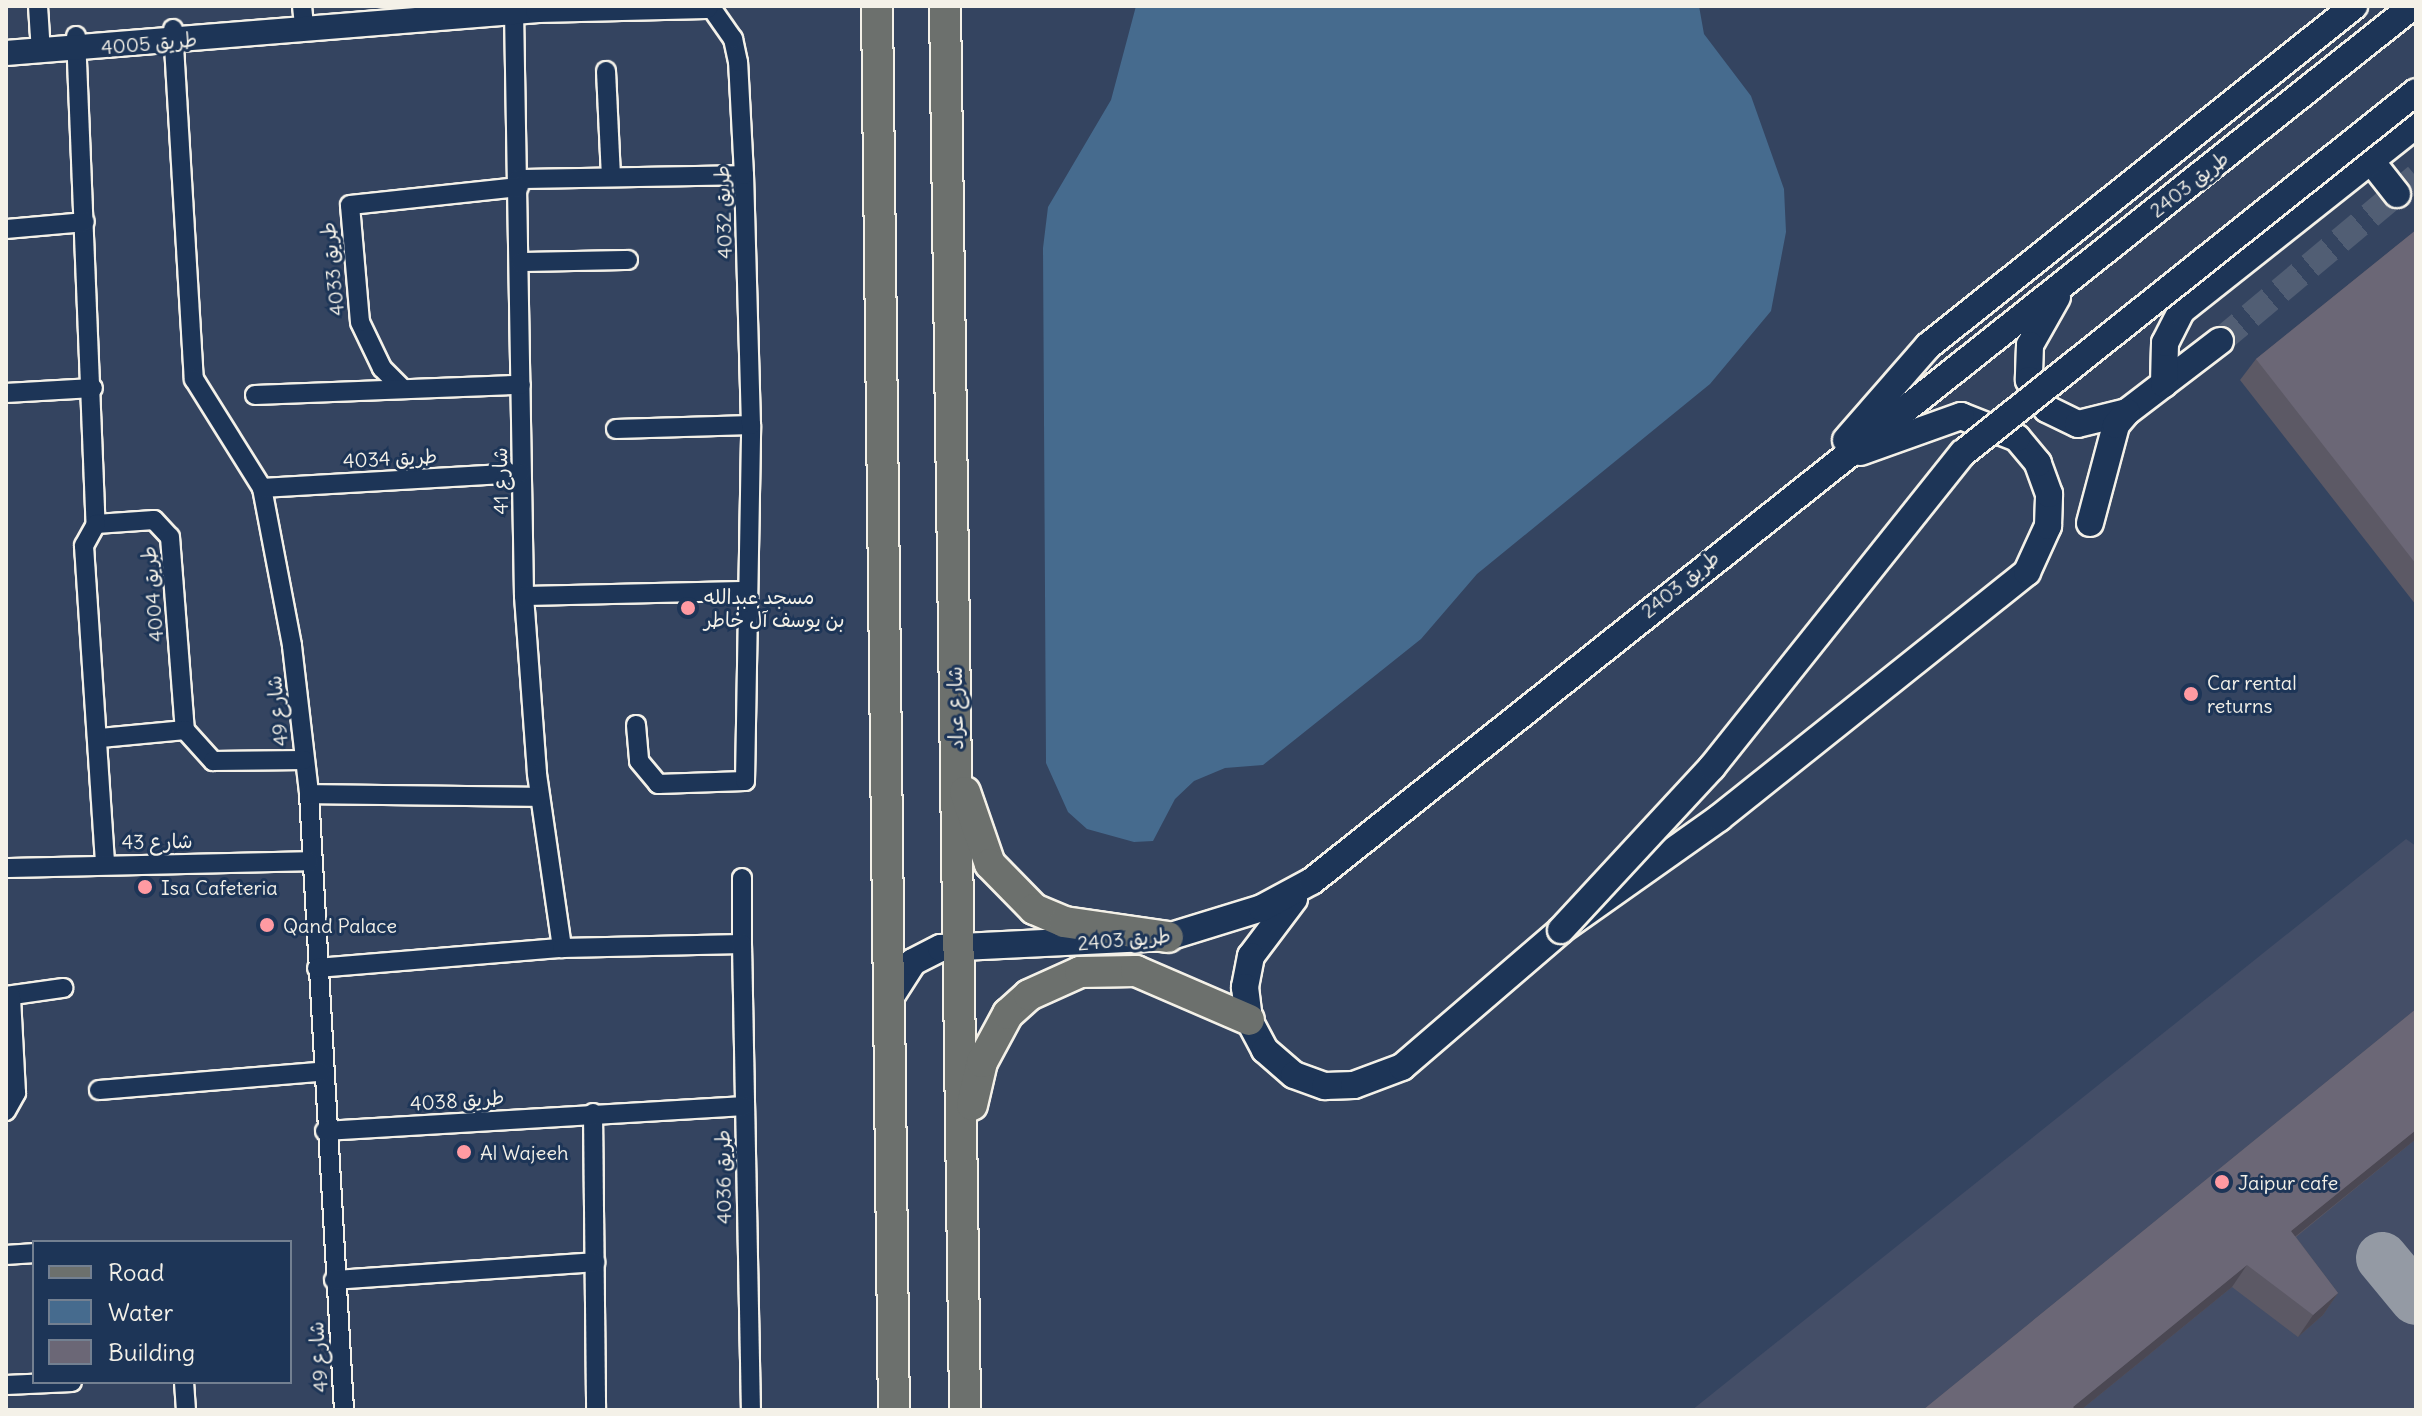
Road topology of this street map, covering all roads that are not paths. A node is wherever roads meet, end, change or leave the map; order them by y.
1 (38, 6) edge
2 (679, 6) edge
3 (708, 6) edge
4 (877, 6) edge
5 (945, 6) edge
6 (2354, 6) edge
7 (2413, 6) edge
8 (530, 9) edge
9 (299, 20) edge
10 (173, 35) junction
11 (77, 42) junction
12 (6, 44) edge
13 (41, 46) junction
14 (6, 53) edge
15 (606, 71) dead end
16 (2416, 92) edge
17 (2416, 125) edge
18 (2371, 161) junction
19 (744, 175) junction
20 (611, 177) junction
21 (518, 183) junction
22 (2397, 194) dead end
23 (85, 222) junction
24 (6, 229) edge
25 (628, 260) dead end
26 (520, 262) junction
27 (2068, 280) junction
28 (2220, 341) tunnel mouth
29 (2164, 384) junction
30 (521, 385) junction
31 (93, 388) junction
32 (403, 389) junction
33 (6, 393) edge
34 (255, 395) dead end
35 (2127, 412) junction
36 (751, 425) junction
37 (616, 429) dead end
38 (1827, 465) junction
39 (521, 473) junction
40 (262, 488) junction
41 (2090, 523) dead end
42 (96, 524) junction
43 (743, 591) junction
44 (524, 596) junction
45 (636, 725) dead end
46 (185, 730) junction
47 (100, 738) junction
48 (304, 760) junction
49 (955, 762) junction
50 (309, 794) junction
51 (540, 797) junction
52 (309, 861) junction
53 (105, 864) junction
54 (6, 868) edge
55 (742, 878) dead end
56 (1312, 881) junction
57 (1561, 930) junction
58 (1168, 937) junction
59 (742, 944) junction
60 (957, 946) junction
61 (562, 948) junction
62 (317, 968) junction
63 (63, 988) dead end
64 (9, 996) edge
65 (888, 1001) junction
66 (1249, 1020) junction
67 (320, 1072) junction
68 (99, 1090) dead end
69 (744, 1106) junction
70 (6, 1111) edge
71 (593, 1113) junction
72 (325, 1131) junction
73 (963, 1174) junction
74 (32, 1253) edge
75 (6, 1255) edge
76 (595, 1262) junction
77 (334, 1280) junction
78 (32, 1384) edge
79 (184, 1384) edge
80 (6, 1385) edge
81 (186, 1410) edge
82 (344, 1410) edge
83 (596, 1410) edge
84 (751, 1410) edge
85 (894, 1410) edge
86 (965, 1410) edge

1 - 13 street
2 - 3 street, طريق 4005
2 - 8 street, طريق 4005
3 - 19 street, طريق 4032
4 - 65 main road
5 - 49 main road, شارع عراد
6 - 38 main road
7 - 27 main road, طريق 2403
8 - 9 street, طريق 4005
8 - 21 street, شارع 41
9 - 10 street, طريق 4005
10 - 11 street, طريق 4005
10 - 40 street, شارع 49
11 - 13 street, طريق 4005
11 - 23 street
12 - 13 street, طريق 4005
13 - 14 street, طريق 4005
15 - 20 street
16 - 57 main road, bridge
17 - 18 main road
18 - 22 main road
18 - 29 main road
19 - 20 street
19 - 36 street, طريق 4032
20 - 21 street
21 - 26 street, شارع 41
21 - 32 street, طريق 4033
23 - 24 street
23 - 31 street
25 - 26 street
26 - 30 street, شارع 41
27 - 35 main road
27 - 38 main road, طريق 2403
28 - 29 main road
29 - 35 main road
30 - 32 street
30 - 39 street, شارع 41
31 - 33 street
31 - 42 street
32 - 34 street
35 - 41 main road
36 - 37 street
36 - 43 street, طريق 4032
38 - 56 main road, طريق 2403
38 - 57 main road
39 - 40 street, طريق 4034
39 - 44 street, شارع 41
40 - 48 street, شارع 49
42 - 46 street, طريق 4004
42 - 47 street
43 - 44 street
43 - 45 street, طريق 4032
44 - 51 street, شارع 41
46 - 47 street
46 - 48 street
47 - 53 street
48 - 50 street, شارع 49
49 - 58 main road
49 - 60 main road, شارع عراد
50 - 51 street
50 - 52 street, شارع 49
51 - 61 street, شارع 41
52 - 53 street, شارع 43
52 - 62 street, شارع 49
53 - 54 street, شارع 43
55 - 59 street, طريق 4036
56 - 58 main road, طريق 2403
56 - 66 main road
57 - 66 main road
58 - 60 main road, طريق 2403
59 - 61 street
59 - 69 street, طريق 4036
60 - 65 main road, طريق 2403
60 - 73 main road, شارع عراد
61 - 62 street
62 - 67 street, شارع 49
63 - 64 street
64 - 70 street
65 - 85 main road
66 - 73 main road
67 - 68 street
67 - 72 street, شارع 49
69 - 71 street, طريق 4038
69 - 84 street, طريق 4036
71 - 72 street, طريق 4038
71 - 76 street
72 - 77 street, شارع 49
73 - 86 main road, شارع عراد
74 - 75 street
76 - 77 street
76 - 83 street
77 - 82 street, شارع 49
78 - 80 street
79 - 81 street

